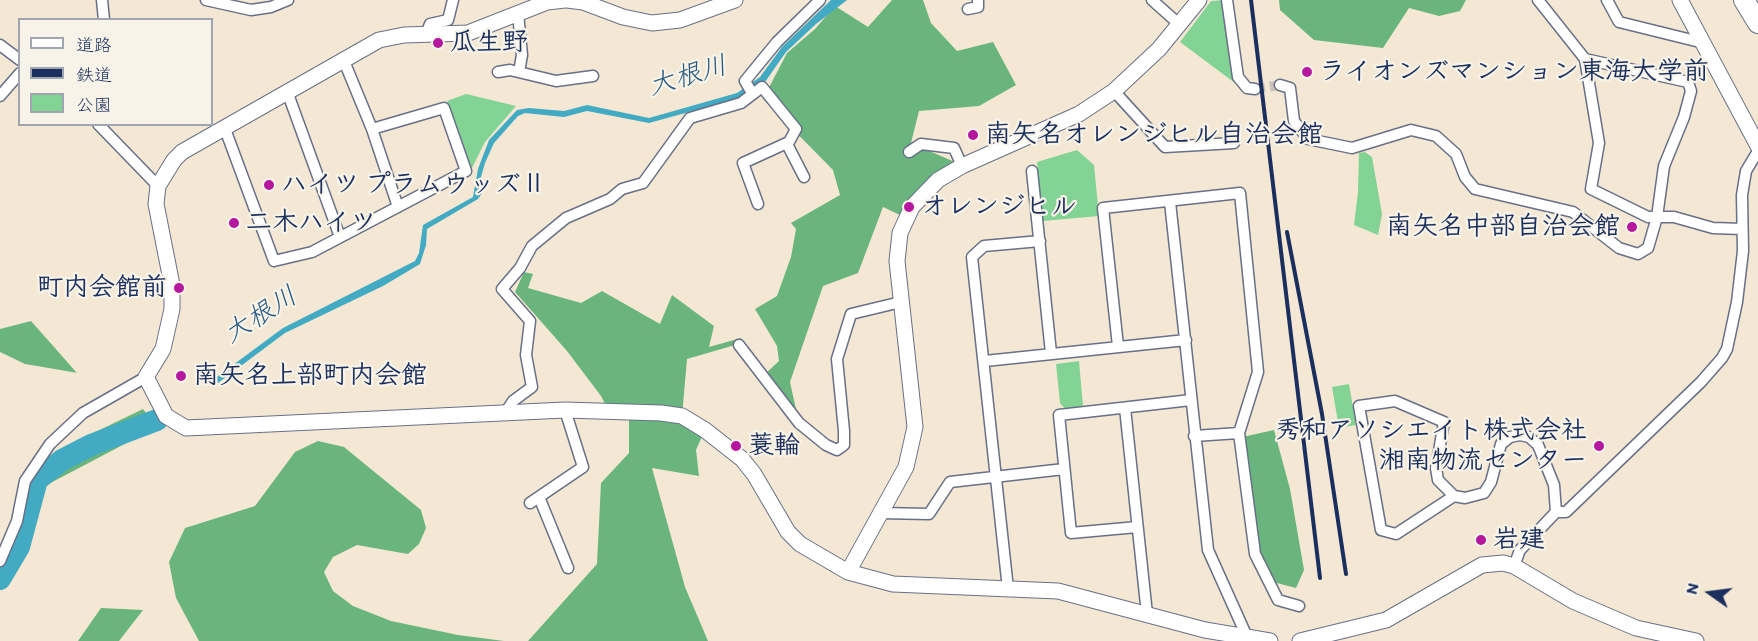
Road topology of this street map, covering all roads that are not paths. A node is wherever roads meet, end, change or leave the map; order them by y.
1 (102, 0) edge
2 (206, 0) edge
3 (288, 0) edge
4 (453, 0) edge
5 (566, 0) edge
6 (735, 0) edge
7 (820, 0) edge
8 (1152, 0) edge
9 (1199, 0) edge
10 (1227, 0) edge
11 (1538, 0) edge
12 (1606, 0) edge
13 (1680, 0) edge
14 (1744, 0) edge
15 (272, 4) edge
16 (518, 13) junction
17 (104, 18) edge
18 (1758, 23) edge
19 (1180, 25) junction
20 (426, 34) junction
21 (1704, 43) junction
22 (0, 45) edge
23 (18, 58) edge
24 (1585, 58) junction
25 (344, 61) junction
26 (498, 72) dead end
27 (519, 72) junction
28 (18, 75) edge
29 (593, 76) dead end
30 (1280, 85) dead end
31 (749, 88) junction
32 (1255, 89) dead end
33 (1114, 91) junction
34 (288, 94) junction
35 (0, 96) edge
36 (100, 126) edge
37 (225, 129) junction
38 (372, 129) junction
39 (1234, 143) dead end
40 (787, 144) junction
41 (1758, 146) edge
42 (1758, 151) edge
43 (909, 152) dead end
44 (962, 166) junction
45 (1032, 171) dead end
46 (804, 177) dead end
47 (158, 186) junction
48 (1170, 202) junction
49 (758, 204) dead end
50 (398, 207) junction
51 (1657, 216) junction
52 (1742, 229) junction
53 (340, 237) junction
54 (1040, 241) junction
55 (901, 302) junction
56 (1186, 340) junction
57 (739, 345) dead end
58 (1118, 346) junction
59 (1051, 353) junction
60 (985, 361) junction
61 (146, 378) junction
62 (1191, 400) junction
63 (1125, 408) junction
64 (565, 410) junction
65 (505, 413) junction
66 (1239, 433) junction
67 (1194, 436) junction
68 (1064, 469) junction
69 (998, 476) junction
70 (1454, 496) junction
71 (1556, 512) junction
72 (880, 513) junction
73 (1137, 527) junction
74 (0, 561) edge
75 (1514, 566) junction
76 (568, 568) dead end
77 (848, 572) junction
78 (1008, 589) junction
79 (1299, 606) dead end
80 (1146, 614) junction
81 (1248, 639) junction
82 (1270, 641) edge
83 (1300, 641) edge
84 (1696, 641) edge

1 - 17 street
2 - 15 street
3 - 15 street
4 - 20 street
5 - 6 street
5 - 16 street
7 - 31 street
8 - 19 street
9 - 19 street
10 - 32 street
11 - 24 street
12 - 21 street
13 - 21 street
14 - 18 highway
16 - 20 street
16 - 27 street
19 - 33 street
20 - 25 street
21 - 41 street
22 - 23 street
24 - 51 street
24 - 51 street
25 - 34 street
25 - 38 street
26 - 27 street
27 - 29 street
28 - 35 street
30 - 51 street
31 - 40 street
31 - 65 street
33 - 39 street
33 - 44 street
34 - 37 street
34 - 53 street
36 - 47 street
37 - 47 street
37 - 53 street
38 - 50 street
38 - 50 street
40 - 46 street
40 - 49 street
42 - 52 street
43 - 44 street
44 - 55 street
45 - 54 street
47 - 61 street
48 - 56 street
48 - 58 street
48 - 66 street
50 - 53 street
51 - 52 street
52 - 71 street
54 - 59 street
54 - 60 street
55 - 57 street
55 - 72 street
56 - 58 street
56 - 62 street
58 - 59 street
59 - 60 street
60 - 69 street
61 - 65 street
61 - 74 street
62 - 63 street
62 - 67 street
63 - 68 street
63 - 73 street
64 - 65 street
64 - 76 street
64 - 77 street
66 - 67 street
66 - 79 street
67 - 81 street
68 - 69 street
68 - 73 street
69 - 72 street
69 - 78 street
70 - 70 street
70 - 71 street
71 - 75 street
72 - 77 street
73 - 80 street
75 - 83 street
75 - 84 street
77 - 78 street
78 - 80 street
80 - 81 street
81 - 82 street

